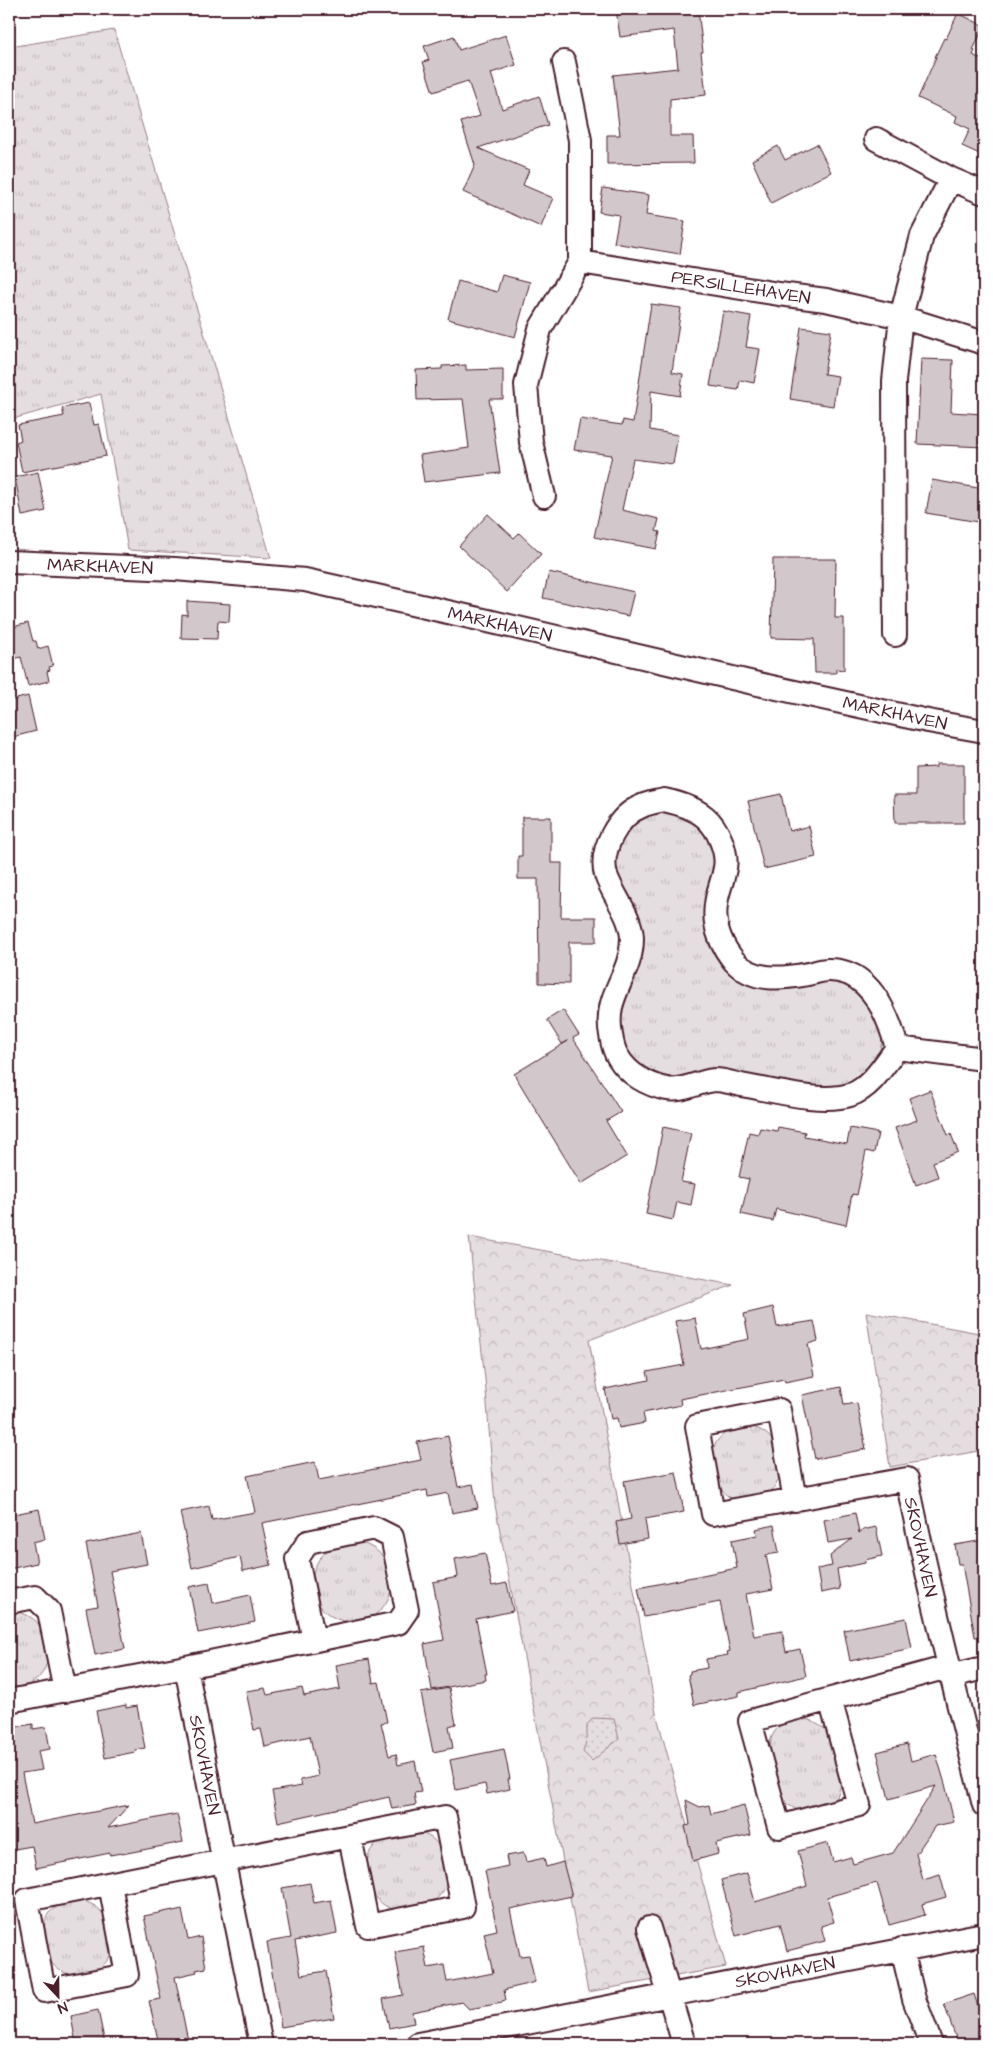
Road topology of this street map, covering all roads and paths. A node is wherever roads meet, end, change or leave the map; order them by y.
1 (564, 62) dead end
2 (876, 139) dead end
3 (951, 179) junction
4 (984, 194) edge
5 (580, 262) junction
6 (901, 317) junction
7 (984, 343) edge
8 (544, 496) dead end
9 (9, 562) edge
10 (895, 635) dead end
11 (984, 731) edge
12 (897, 1048) junction
13 (984, 1059) edge
14 (795, 1500) junction
15 (9, 1602) edge
16 (314, 1640) junction
17 (186, 1668) junction
18 (984, 1668) edge
19 (949, 1671) junction
20 (65, 1691) junction
21 (830, 1699) junction
22 (9, 1701) edge
23 (984, 1805) edge
24 (350, 1836) junction
25 (224, 1863) junction
26 (110, 1884) junction
27 (649, 1928) dead end
28 (984, 1934) edge
29 (902, 1949) junction
30 (668, 1994) junction
31 (442, 2042) edge
32 (261, 2044) edge
33 (418, 2044) edge
34 (684, 2044) edge
35 (931, 2044) edge

1 - 5 street
2 - 3 street
3 - 4 street
3 - 6 street
5 - 6 street, PERSILLEHAVEN
5 - 8 street
6 - 7 street, PERSILLEHAVEN
6 - 10 street
9 - 11 street, MARKHAVEN
12 - 12 street
12 - 13 street
14 - 14 street, SKOVHAVEN
14 - 19 street, SKOVHAVEN
15 - 20 street
16 - 16 street
16 - 17 street
17 - 20 street
17 - 25 street, SKOVHAVEN
18 - 19 street
19 - 21 street
19 - 23 street, SKOVHAVEN
20 - 22 street
21 - 21 street
24 - 24 street
24 - 25 street
25 - 26 street
25 - 32 street, SKOVHAVEN
26 - 26 street
27 - 30 street
28 - 29 street, SKOVHAVEN
29 - 30 street, SKOVHAVEN
29 - 35 street
30 - 31 street, SKOVHAVEN
30 - 34 street
31 - 33 street, SKOVHAVEN

